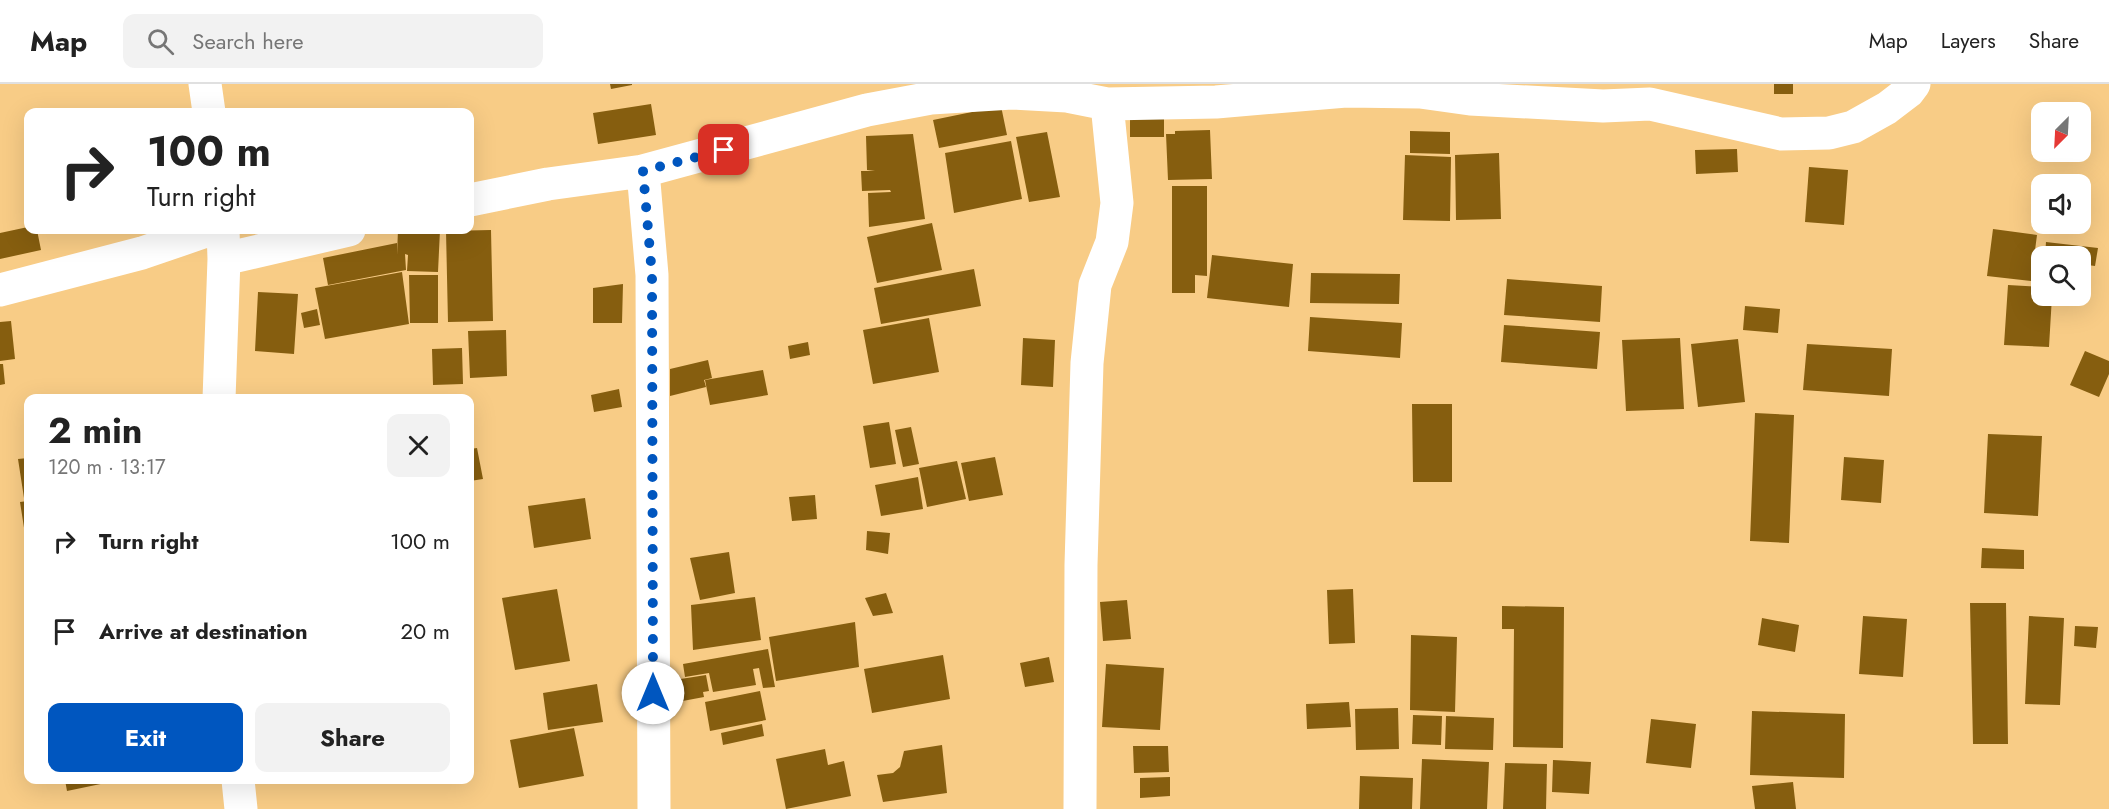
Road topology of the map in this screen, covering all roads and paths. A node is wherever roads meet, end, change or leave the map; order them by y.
1 (205, 84) edge
2 (1914, 84) edge
3 (1107, 105) junction
4 (208, 108) edge
5 (643, 171) junction
6 (474, 199) edge
7 (197, 234) edge
8 (313, 234) edge
9 (224, 244) edge
10 (0, 290) edge
11 (219, 394) edge
12 (238, 784) edge
13 (241, 809) edge
14 (654, 809) edge
15 (1080, 809) edge

1 - 4 street
2 - 3 street
3 - 5 street
3 - 15 street
5 - 6 street
5 - 14 street
7 - 10 street
8 - 9 street
9 - 11 street
12 - 13 street

